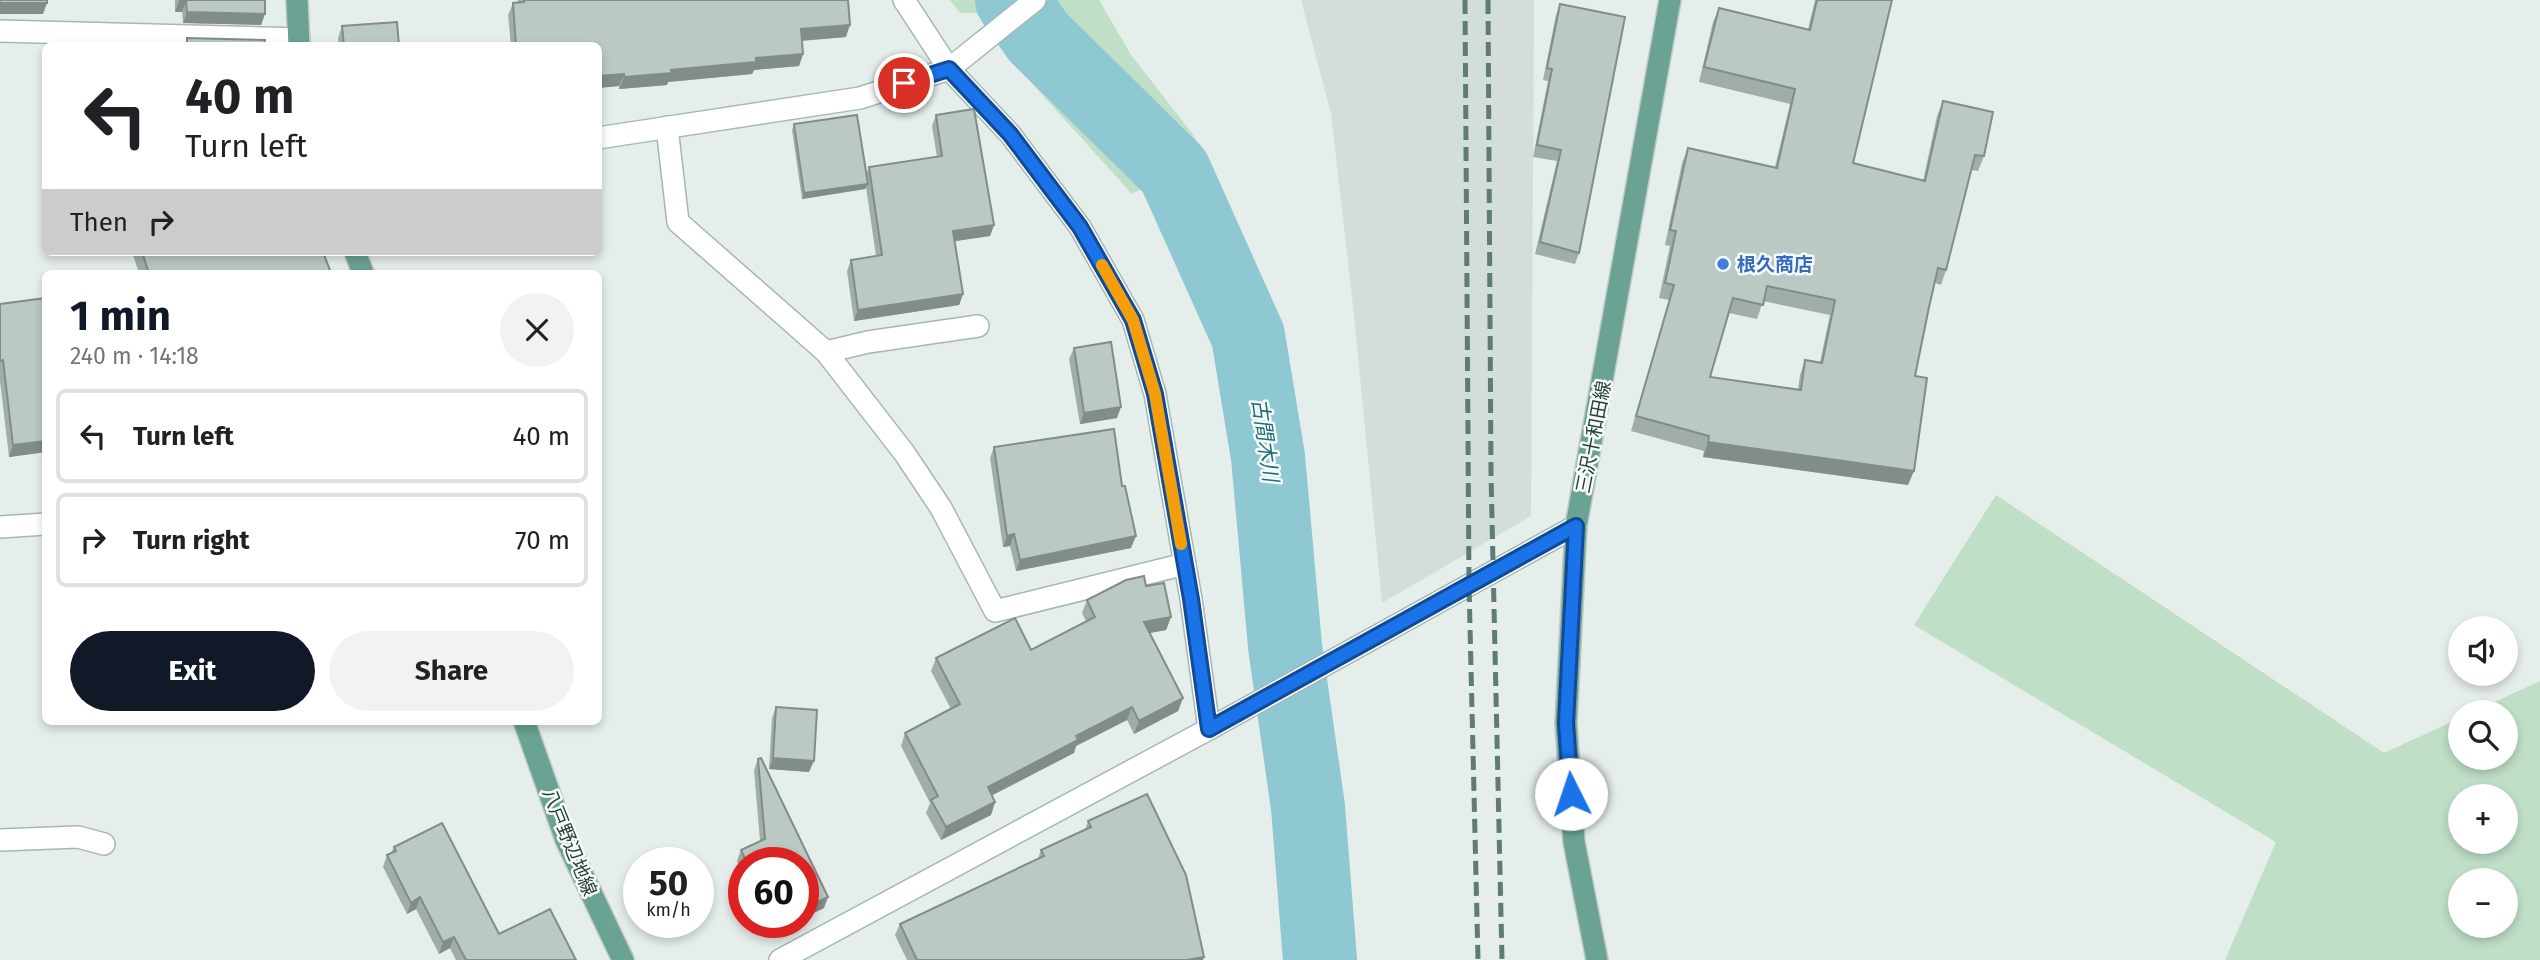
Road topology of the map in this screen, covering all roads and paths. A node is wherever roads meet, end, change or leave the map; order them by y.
1 (297, 0) edge
2 (904, 0) edge
3 (1035, 0) edge
4 (1670, 0) edge
5 (0, 31) edge
6 (299, 42) edge
7 (949, 69) junction
8 (667, 127) junction
9 (602, 137) edge
10 (978, 326) dead end
11 (826, 352) junction
12 (42, 524) edge
13 (1576, 526) junction
14 (0, 527) edge
15 (1185, 564) junction
16 (525, 725) edge
17 (1209, 729) junction
18 (0, 840) edge
19 (104, 844) dead end
20 (623, 960) edge
21 (780, 960) edge
22 (1597, 960) edge

1 - 6 main road
2 - 7 street
3 - 7 street
4 - 13 main road, 三沢十和田線
5 - 6 street
7 - 8 street
7 - 15 street
8 - 9 street
8 - 11 street
10 - 11 street
11 - 15 street
12 - 14 street
13 - 17 street
13 - 22 main road, 三沢十和田線
15 - 17 street
16 - 20 main road, 八戸野辺地線
17 - 21 street
18 - 19 street

